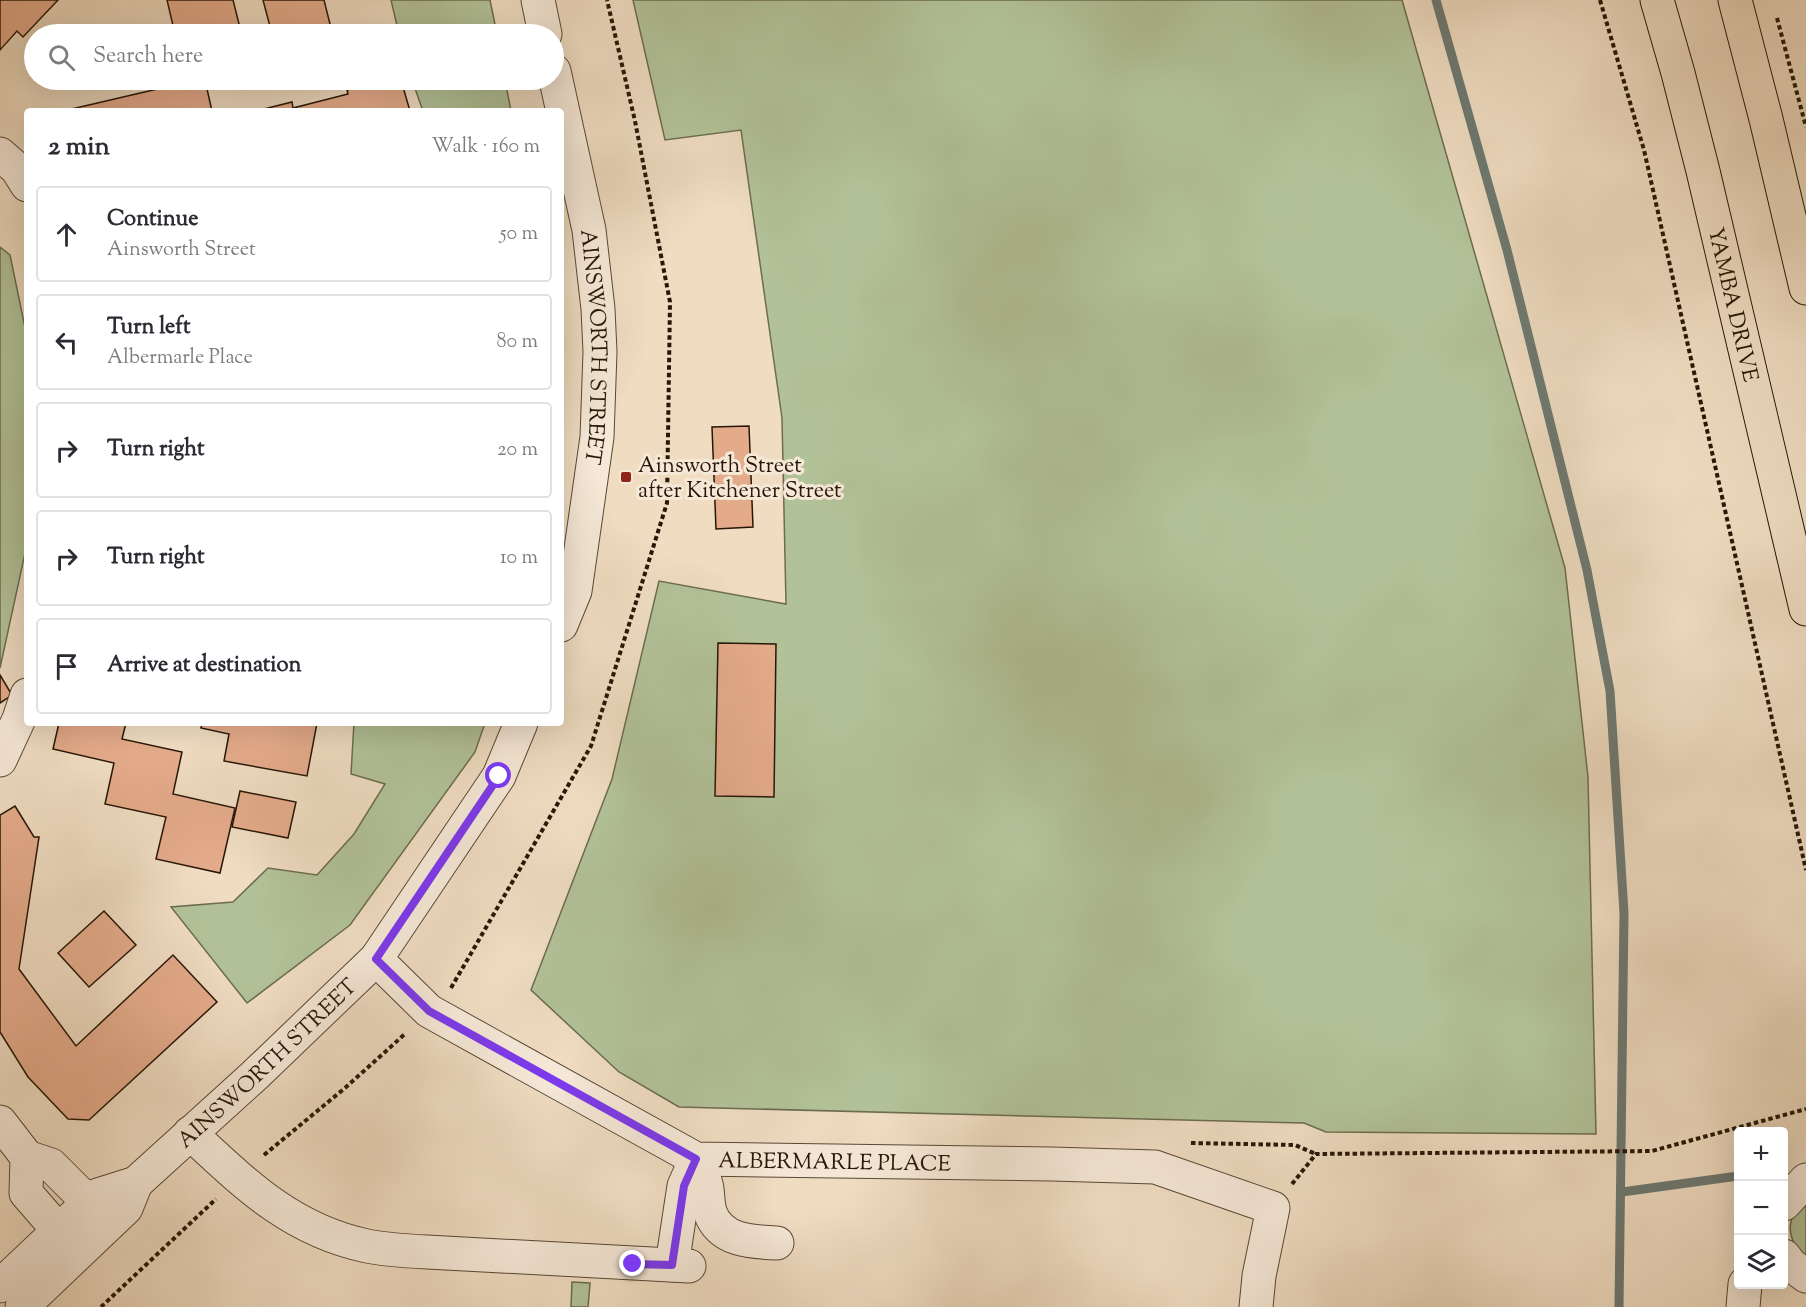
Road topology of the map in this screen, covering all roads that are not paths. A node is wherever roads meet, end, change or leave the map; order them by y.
1 (538, 0) edge
2 (1657, 0) edge
3 (1735, 0) edge
4 (543, 24) edge
5 (558, 90) edge
6 (562, 108) edge
7 (564, 116) edge
8 (0, 154) edge
9 (24, 180) edge
10 (1806, 288) edge
11 (1806, 609) edge
12 (564, 618) edge
13 (24, 704) edge
14 (519, 726) edge
15 (0, 760) edge
16 (376, 959) junction
17 (0, 1122) edge
18 (190, 1133) junction
19 (27, 1157) junction
20 (696, 1159) junction
21 (1806, 1180) edge
22 (1788, 1200) edge
23 (99, 1213) junction
24 (69, 1242) junction
25 (777, 1243) dead end
26 (1788, 1261) edge
27 (1806, 1276) edge
28 (0, 1286) edge
29 (1745, 1289) edge
30 (22, 1307) edge
31 (1256, 1307) edge
32 (1743, 1307) edge

1 - 4 street
2 - 11 main road, YAMBA DRIVE
3 - 10 main road
5 - 6 street, AINSWORTH STREET
7 - 12 street, AINSWORTH STREET
8 - 9 street
13 - 15 street
14 - 16 street, AINSWORTH STREET
16 - 18 street, AINSWORTH STREET
16 - 20 street, ALBERMARLE PLACE
17 - 19 street
18 - 20 street
18 - 23 street, AINSWORTH STREET
19 - 23 street
19 - 24 street
20 - 25 street
20 - 31 street, ALBERMARLE PLACE
21 - 22 street
23 - 24 street, AINSWORTH STREET
24 - 28 street, AINSWORTH STREET
24 - 30 street, AINSWORTH STREET
26 - 27 street
29 - 32 street

